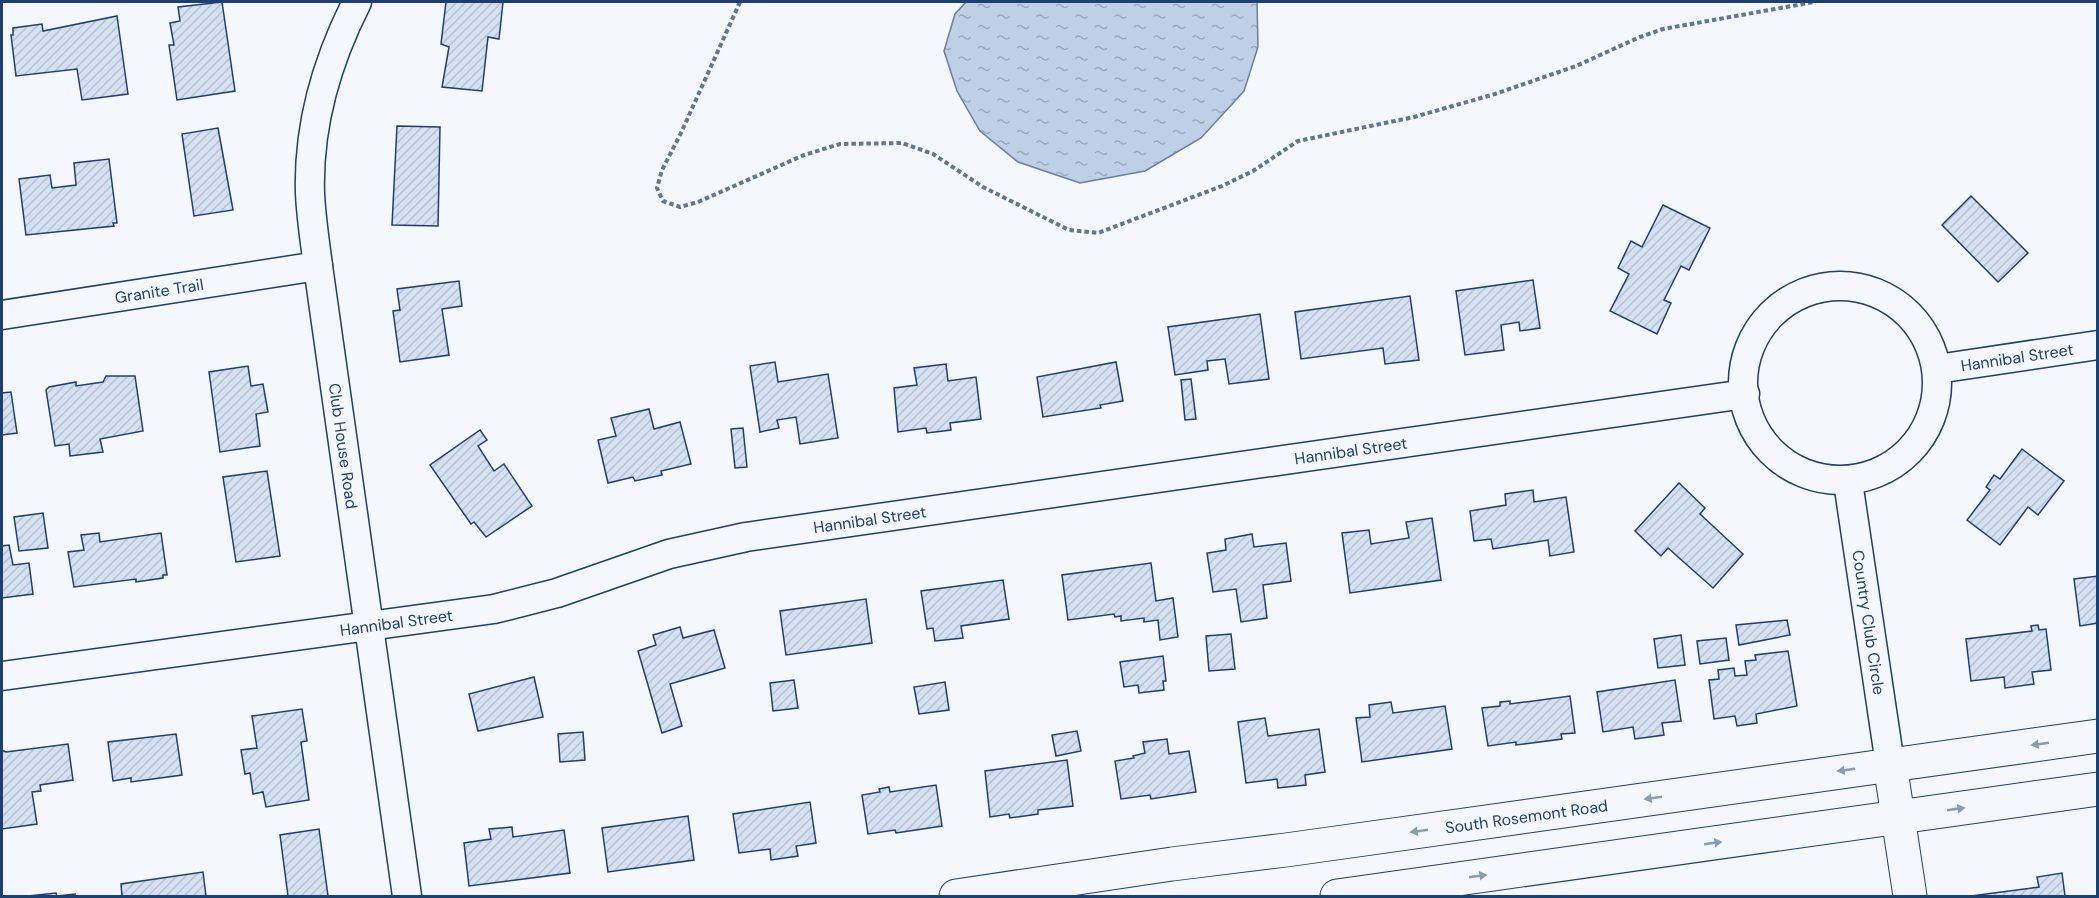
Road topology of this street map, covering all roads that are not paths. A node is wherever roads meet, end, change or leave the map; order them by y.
1 (357, 2) edge
2 (318, 266) junction
3 (2, 315) edge
4 (2097, 345) edge
5 (1937, 369) junction
6 (1745, 394) junction
7 (1848, 483) junction
8 (369, 624) junction
9 (2, 676) edge
10 (2097, 736) edge
11 (1890, 764) junction
12 (2097, 789) edge
13 (1898, 817) junction
14 (407, 897) edge
15 (956, 897) edge
16 (1337, 897) edge
17 (1910, 897) edge

1 - 2 street, Club House Road
2 - 3 street, Granite Trail
2 - 8 street, Club House Road
4 - 5 street, Hannibal Street
5 - 6 street, Hannibal Street
5 - 7 street, Hannibal Street
6 - 7 street, Hannibal Street
6 - 8 street, Hannibal Street
7 - 11 street, Country Club Circle
8 - 9 street, Hannibal Street
8 - 14 street, Club House Road
10 -> 11 main road, South Rosemont Road
11 - 13 main road
11 -> 15 main road, South Rosemont Road
13 -> 12 main road
16 -> 13 main road
13 - 17 main road

